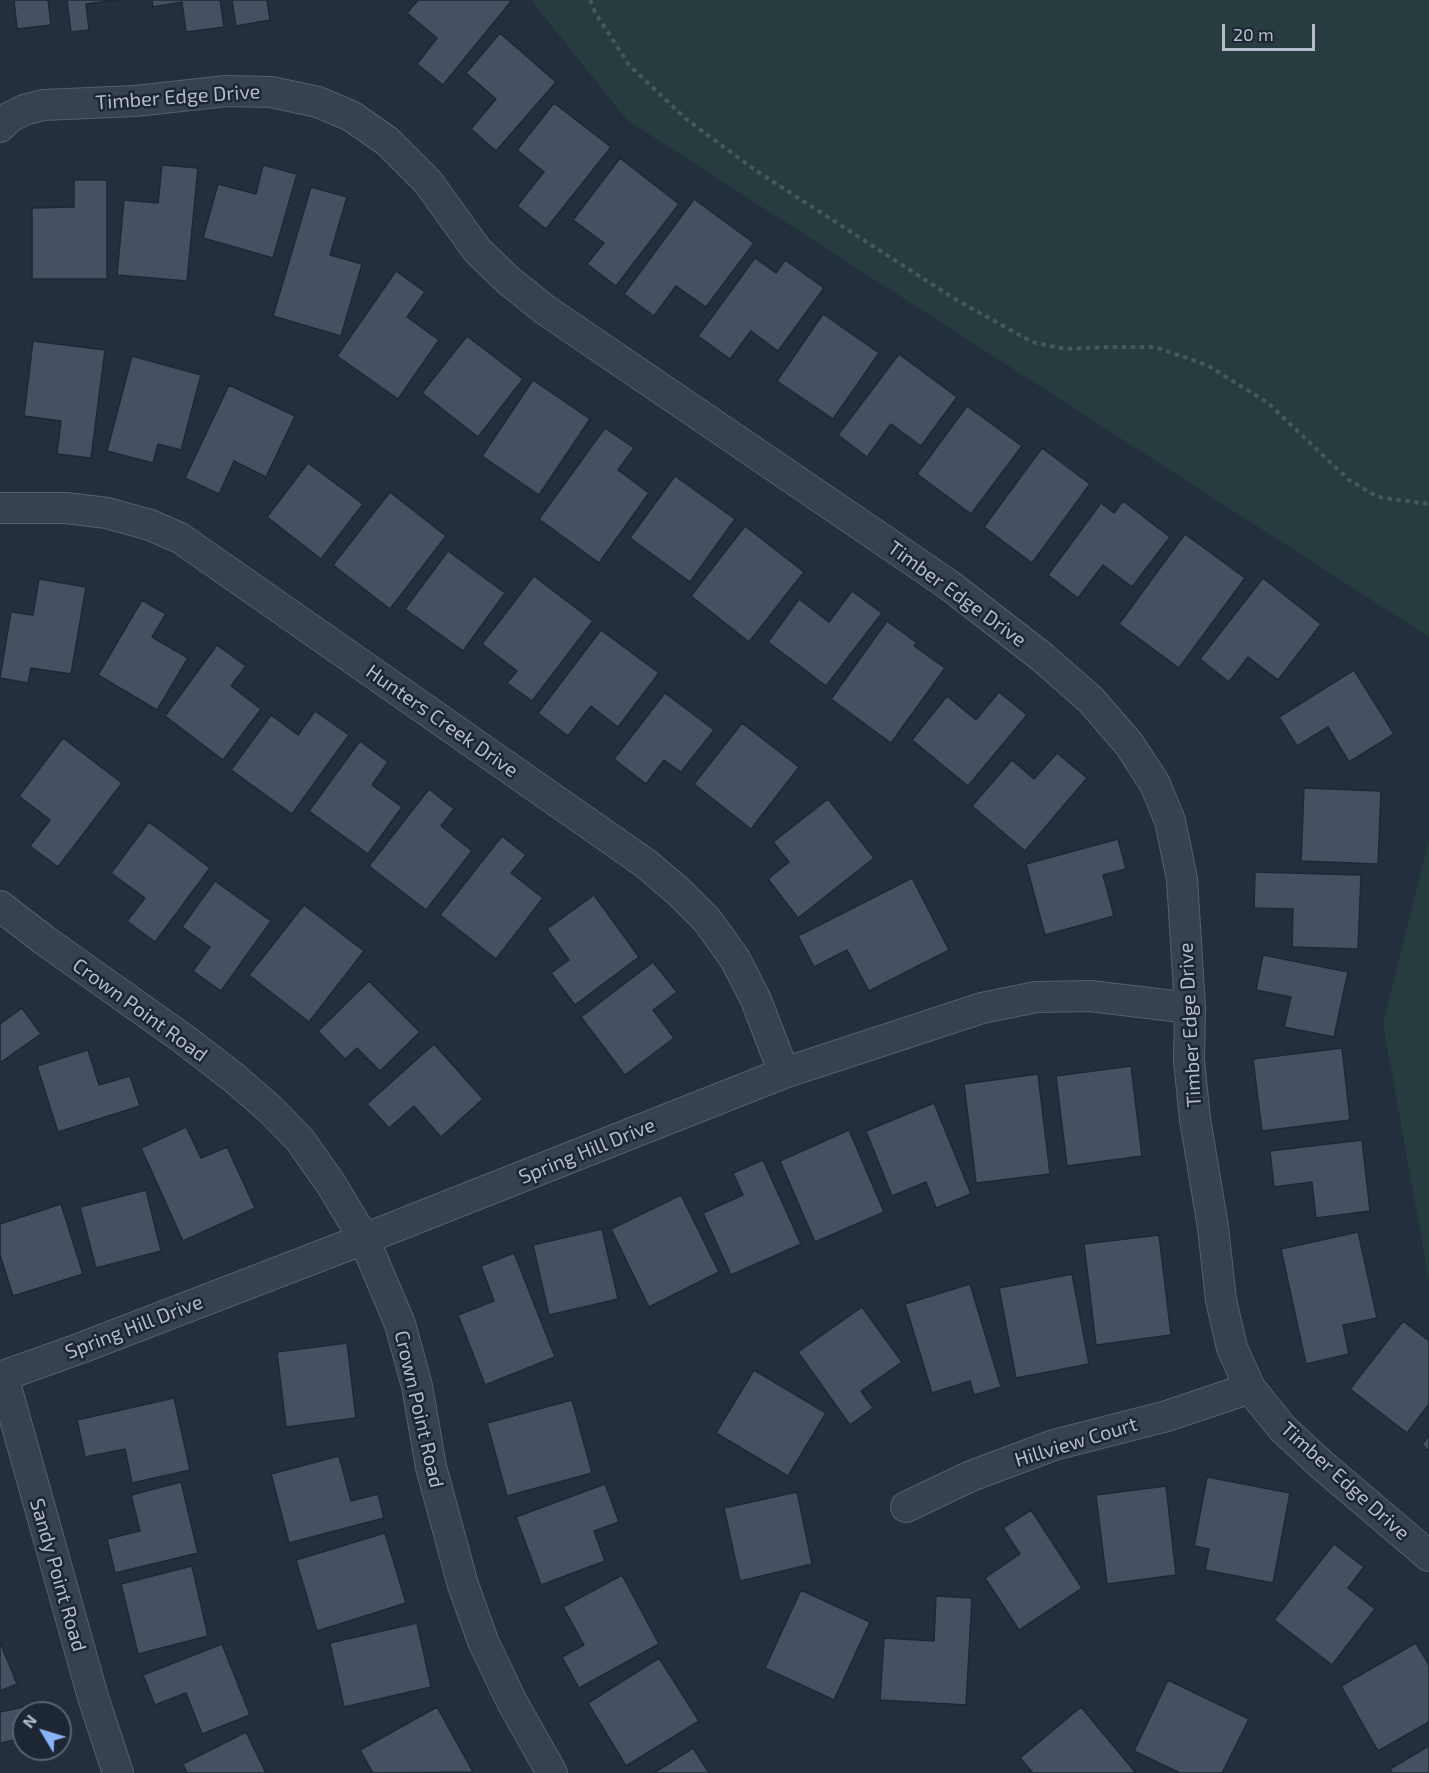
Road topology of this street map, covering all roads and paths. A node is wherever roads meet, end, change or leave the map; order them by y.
1 (590, 0) edge
2 (0, 127) edge
3 (1429, 504) edge
4 (0, 508) edge
5 (0, 906) edge
6 (1190, 1008) junction
7 (784, 1073) junction
8 (364, 1239) junction
9 (1, 1376) edge
10 (1250, 1388) junction
11 (906, 1507) dead end
12 (1429, 1556) edge
13 (118, 1773) edge
14 (552, 1773) edge

1 - 3 path
2 - 6 street, Timber Edge Drive
4 - 7 street, Hunters Creek Drive
5 - 8 street, Crown Point Road
6 - 7 street, Spring Hill Drive
6 - 10 street, Timber Edge Drive
7 - 8 street, Spring Hill Drive
8 - 9 street, Spring Hill Drive
8 - 14 street, Crown Point Road
9 - 13 street, Sandy Point Road
10 - 11 street, Hillview Court
10 - 12 street, Timber Edge Drive

